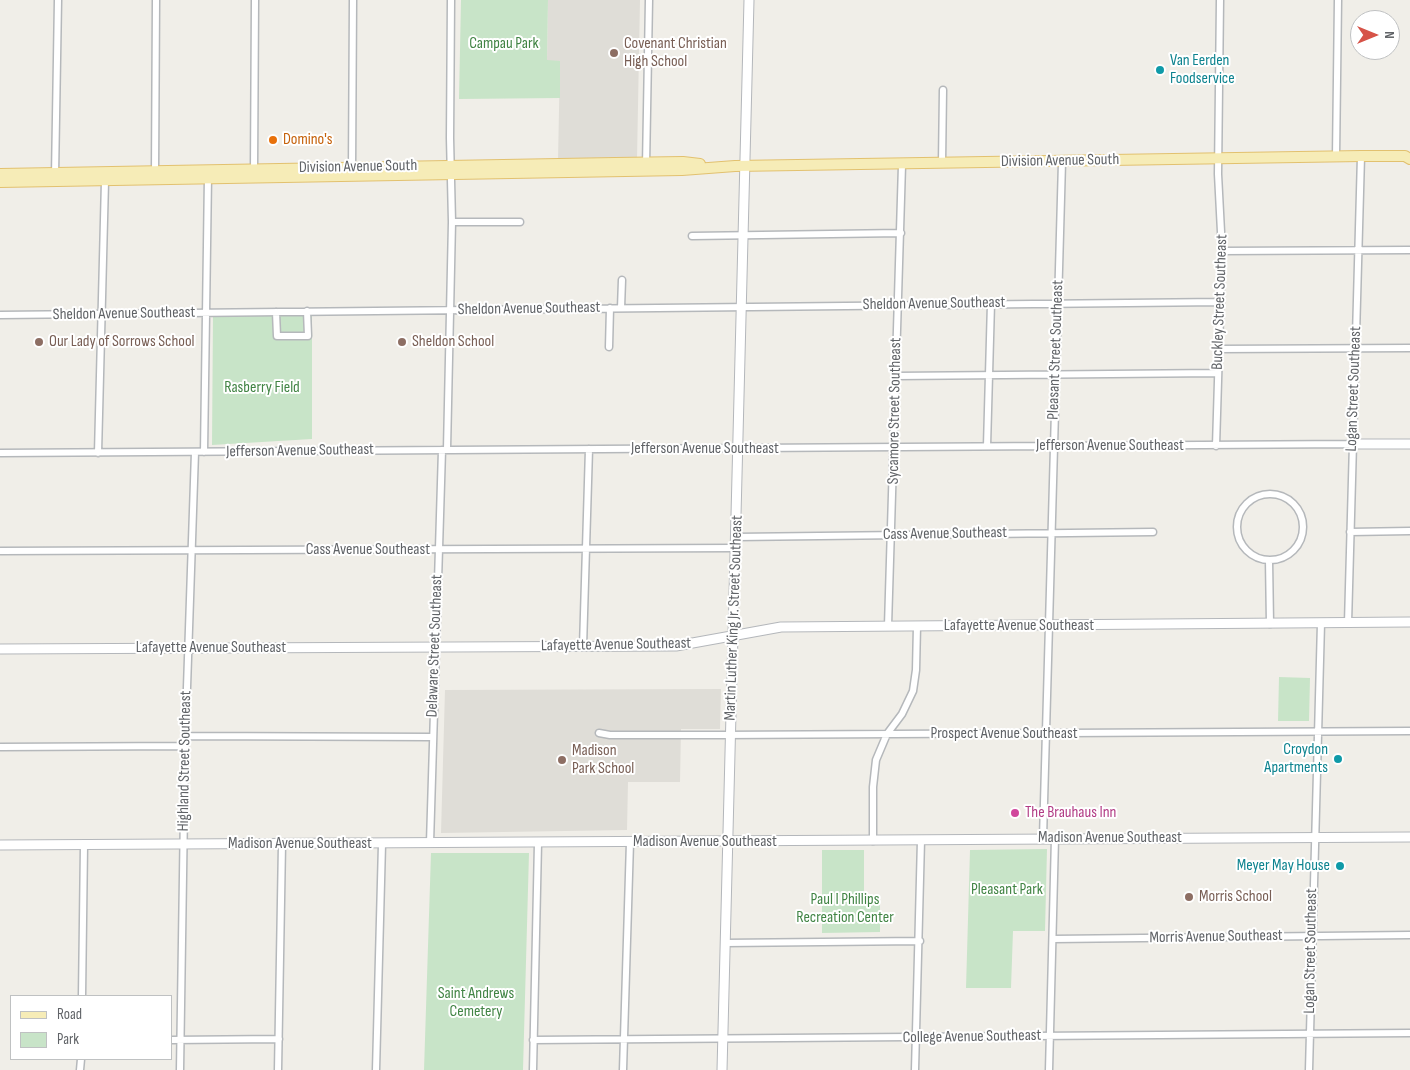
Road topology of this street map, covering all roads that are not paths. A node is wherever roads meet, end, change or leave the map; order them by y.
1 (58, 0) edge
2 (156, 0) edge
3 (255, 0) edge
4 (353, 0) edge
5 (451, 0) edge
6 (649, 0) edge
7 (748, 0) edge
8 (1220, 0) edge
9 (1338, 0) edge
10 (943, 90) dead end
11 (1361, 156) junction
12 (1408, 156) edge
13 (1336, 157) junction
14 (1218, 158) junction
15 (1062, 162) junction
16 (942, 163) junction
17 (902, 165) junction
18 (746, 166) junction
19 (646, 167) junction
20 (451, 170) junction
21 (352, 172) junction
22 (0, 174) edge
23 (208, 174) junction
24 (254, 174) junction
25 (155, 176) junction
26 (55, 177) junction
27 (105, 181) junction
28 (0, 182) edge
29 (452, 222) junction
30 (520, 222) dead end
31 (901, 232) junction
32 (744, 234) junction
33 (692, 236) dead end
34 (1410, 250) edge
35 (1222, 251) junction
36 (1359, 251) junction
37 (622, 280) dead end
38 (1221, 302) junction
39 (991, 303) junction
40 (1058, 303) junction
41 (898, 305) junction
42 (742, 306) junction
43 (610, 308) junction
44 (621, 308) junction
45 (449, 310) junction
46 (307, 311) junction
47 (276, 312) junction
48 (206, 313) junction
49 (0, 315) edge
50 (101, 315) junction
51 (609, 347) dead end
52 (1219, 348) junction
53 (1355, 348) junction
54 (1410, 348) edge
55 (1218, 373) junction
56 (1056, 374) junction
57 (989, 375) junction
58 (896, 376) junction
59 (1352, 444) junction
60 (1410, 444) edge
61 (987, 446) junction
62 (1216, 446) junction
63 (894, 447) junction
64 (1053, 447) junction
65 (738, 448) junction
66 (589, 449) junction
67 (444, 450) junction
68 (195, 452) junction
69 (204, 452) junction
70 (0, 453) edge
71 (98, 453) junction
72 (1410, 531) edge
73 (1052, 532) junction
74 (1153, 532) dead end
75 (1350, 532) junction
76 (892, 535) junction
77 (736, 537) junction
78 (586, 548) junction
79 (736, 548) junction
80 (438, 549) junction
81 (192, 550) junction
82 (0, 551) edge
83 (1269, 560) junction
84 (1348, 622) junction
85 (1410, 622) edge
86 (1321, 623) junction
87 (1270, 624) junction
88 (888, 626) junction
89 (917, 626) junction
90 (1049, 626) junction
91 (734, 636) junction
92 (583, 646) junction
93 (436, 647) junction
94 (188, 648) junction
95 (0, 649) edge
96 (1410, 731) edge
97 (599, 732) dead end
98 (1318, 732) junction
99 (1046, 733) junction
100 (886, 734) junction
101 (731, 735) junction
102 (186, 736) junction
103 (432, 737) junction
104 (185, 746) junction
105 (0, 747) edge
106 (1410, 837) edge
107 (1043, 838) junction
108 (1055, 838) junction
109 (1315, 838) junction
110 (921, 840) junction
111 (873, 841) junction
112 (630, 842) junction
113 (726, 842) junction
114 (430, 843) junction
115 (538, 843) junction
116 (183, 844) junction
117 (282, 844) junction
118 (382, 844) junction
119 (0, 845) edge
120 (84, 845) junction
121 (1410, 935) edge
122 (1311, 936) junction
123 (1053, 939) junction
124 (920, 941) junction
125 (725, 943) junction
126 (82, 995) edge
127 (1410, 1033) edge
128 (1310, 1034) junction
129 (1049, 1036) junction
130 (916, 1037) junction
131 (624, 1038) junction
132 (723, 1038) junction
133 (279, 1039) junction
134 (172, 1040) edge
135 (180, 1040) junction
136 (533, 1040) junction
137 (180, 1070) edge
138 (278, 1070) edge
139 (376, 1070) edge
140 (533, 1070) edge
141 (624, 1070) edge
142 (722, 1070) edge
143 (915, 1070) edge
144 (1049, 1070) edge
145 (1309, 1070) edge

1 - 26 street
2 - 25 street
3 - 24 street
4 - 21 street
5 - 20 street, Delaware Street Southeast
6 - 19 street
7 - 18 street, Martin Luther King Jr. Street Southeast
8 - 14 street, Buckley Street Southeast
9 - 13 street
10 - 16 street
11 - 12 main road, Division Avenue South
11 - 13 main road, Division Avenue South
11 - 36 street, Logan Street Southeast
13 - 14 main road, Division Avenue South
14 - 15 main road, Division Avenue South
14 - 35 street, Buckley Street Southeast
15 - 16 main road, Division Avenue South
15 - 40 street, Pleasant Street Southeast
16 - 17 main road, Division Avenue South
17 - 18 main road, Division Avenue South
17 - 31 street, Sycamore Street Southeast
18 - 19 main road, Division Avenue South
18 - 32 street, Martin Luther King Jr. Street Southeast
19 - 20 main road, Division Avenue South
20 - 21 main road, Division Avenue South
20 - 29 street, Delaware Street Southeast
21 - 24 main road, Division Avenue South
22 - 26 main road, Division Avenue South
23 - 24 main road, Division Avenue South
23 - 25 main road, Division Avenue South
23 - 48 street
25 - 26 main road, Division Avenue South
25 - 27 main road, Division Avenue South
26 - 27 main road, Division Avenue South
26 - 28 main road, Division Avenue South
27 - 50 street
29 - 30 street
29 - 45 street, Delaware Street Southeast
31 - 32 street
31 - 41 street, Sycamore Street Southeast
32 - 33 street
32 - 42 street, Martin Luther King Jr. Street Southeast
34 - 36 street
35 - 36 street
35 - 38 street, Buckley Street Southeast
36 - 53 street, Logan Street Southeast
37 - 44 street
38 - 40 street, Sheldon Avenue Southeast
38 - 52 street, Buckley Street Southeast
39 - 40 street, Sheldon Avenue Southeast
39 - 41 street, Sheldon Avenue Southeast
39 - 57 street
40 - 56 street, Pleasant Street Southeast
41 - 42 street, Sheldon Avenue Southeast
41 - 58 street, Sycamore Street Southeast
42 - 44 street, Sheldon Avenue Southeast
42 - 65 street, Martin Luther King Jr. Street Southeast
43 - 44 street, Sheldon Avenue Southeast
43 - 45 street, Sheldon Avenue Southeast
43 - 51 street
45 - 46 street, Sheldon Avenue Southeast
45 - 67 street, Delaware Street Southeast
46 - 47 street, Sheldon Avenue Southeast
46 - 47 street
47 - 48 street, Sheldon Avenue Southeast
48 - 50 street, Sheldon Avenue Southeast
48 - 69 street
49 - 50 street, Sheldon Avenue Southeast
50 - 71 street
52 - 53 street
52 - 55 street, Buckley Street Southeast
53 - 54 street
53 - 59 street, Logan Street Southeast
55 - 56 street
55 - 62 street, Buckley Street Southeast
56 - 57 street
56 - 64 street, Pleasant Street Southeast
57 - 58 street
57 - 61 street
58 - 63 street, Sycamore Street Southeast
59 - 60 street, Jefferson Avenue Southeast
59 - 62 street, Jefferson Avenue Southeast
59 - 75 street, Logan Street Southeast
61 - 63 street, Jefferson Avenue Southeast
61 - 64 street, Jefferson Avenue Southeast
62 - 64 street, Jefferson Avenue Southeast
63 - 65 street, Jefferson Avenue Southeast
63 - 76 street, Sycamore Street Southeast
64 - 73 street, Pleasant Street Southeast
65 - 66 street, Jefferson Avenue Southeast
65 - 77 street, Martin Luther King Jr. Street Southeast
66 - 67 street, Jefferson Avenue Southeast
66 - 78 street
67 - 69 street, Jefferson Avenue Southeast
67 - 80 street, Delaware Street Southeast
68 - 69 street, Jefferson Avenue Southeast
68 - 71 street, Jefferson Avenue Southeast
68 - 81 street, Highland Street Southeast
70 - 71 street, Jefferson Avenue Southeast
72 - 75 street
73 - 74 street, Cass Avenue Southeast
73 - 76 street, Cass Avenue Southeast
73 - 90 street, Pleasant Street Southeast
75 - 84 street, Logan Street Southeast
76 - 77 street, Cass Avenue Southeast
76 - 88 street, Sycamore Street Southeast
77 - 79 street, Martin Luther King Jr. Street Southeast
78 - 79 street, Cass Avenue Southeast
78 - 80 street, Cass Avenue Southeast
78 - 92 street
79 - 91 street, Martin Luther King Jr. Street Southeast
80 - 81 street, Cass Avenue Southeast
80 - 93 street, Delaware Street Southeast
81 - 82 street, Cass Avenue Southeast
81 - 94 street, Highland Street Southeast
83 - 83 street
83 - 87 street
84 - 85 street, Lafayette Avenue Southeast
84 - 86 street, Lafayette Avenue Southeast
86 - 87 street, Lafayette Avenue Southeast
86 - 98 street, Logan Street Southeast
87 - 90 street, Lafayette Avenue Southeast
88 - 89 street, Lafayette Avenue Southeast
88 - 91 street, Lafayette Avenue Southeast
89 - 90 street, Lafayette Avenue Southeast
89 - 100 street
90 - 99 street, Pleasant Street Southeast
91 - 92 street, Lafayette Avenue Southeast
91 - 101 street, Martin Luther King Jr. Street Southeast
92 - 93 street, Lafayette Avenue Southeast
93 - 94 street, Lafayette Avenue Southeast
93 - 103 street, Delaware Street Southeast
94 - 95 street, Lafayette Avenue Southeast
94 - 102 street, Highland Street Southeast
96 - 98 street, Prospect Avenue Southeast
97 - 101 street, Prospect Avenue Southeast
98 - 99 street, Prospect Avenue Southeast
98 - 109 street, Logan Street Southeast
99 - 100 street, Prospect Avenue Southeast
99 - 107 street, Pleasant Street Southeast
100 - 101 street, Prospect Avenue Southeast
100 - 111 street
101 - 113 street, Martin Luther King Jr. Street Southeast
102 - 103 street
102 - 104 street, Highland Street Southeast
103 - 114 street, Delaware Street Southeast
104 - 105 street
104 - 116 street, Highland Street Southeast
106 - 109 street, Madison Avenue Southeast
107 - 108 street, Madison Avenue Southeast
107 - 110 street, Madison Avenue Southeast
108 - 109 street, Madison Avenue Southeast
108 - 123 street
109 - 122 street, Logan Street Southeast
110 - 111 street, Madison Avenue Southeast
110 - 124 street
111 - 113 street, Madison Avenue Southeast
112 - 113 street, Madison Avenue Southeast
112 - 115 street, Madison Avenue Southeast
112 - 131 street
113 - 125 street, Martin Luther King Jr. Street Southeast
114 - 115 street, Madison Avenue Southeast
114 - 118 street, Madison Avenue Southeast
115 - 136 street
116 - 117 street, Madison Avenue Southeast
116 - 120 street, Madison Avenue Southeast
116 - 135 street, Highland Street Southeast
117 - 118 street, Madison Avenue Southeast
117 - 133 street
118 - 139 street
119 - 120 street, Madison Avenue Southeast
120 - 126 street
121 - 122 street, Morris Avenue Southeast
122 - 123 street, Morris Avenue Southeast
122 - 128 street, Logan Street Southeast
123 - 129 street
124 - 125 street
124 - 130 street
125 - 132 street, Martin Luther King Jr. Street Southeast
127 - 128 street, College Avenue Southeast
128 - 129 street, College Avenue Southeast
128 - 145 street, Logan Street Southeast
129 - 130 street, College Avenue Southeast
129 - 144 street
130 - 132 street, College Avenue Southeast
130 - 143 street
131 - 132 street, College Avenue Southeast
131 - 136 street, College Avenue Southeast
131 - 141 street
132 - 142 street, Martin Luther King Jr. Street Southeast
133 - 135 street
133 - 138 street
134 - 135 street
135 - 137 street, Highland Street Southeast
136 - 140 street

